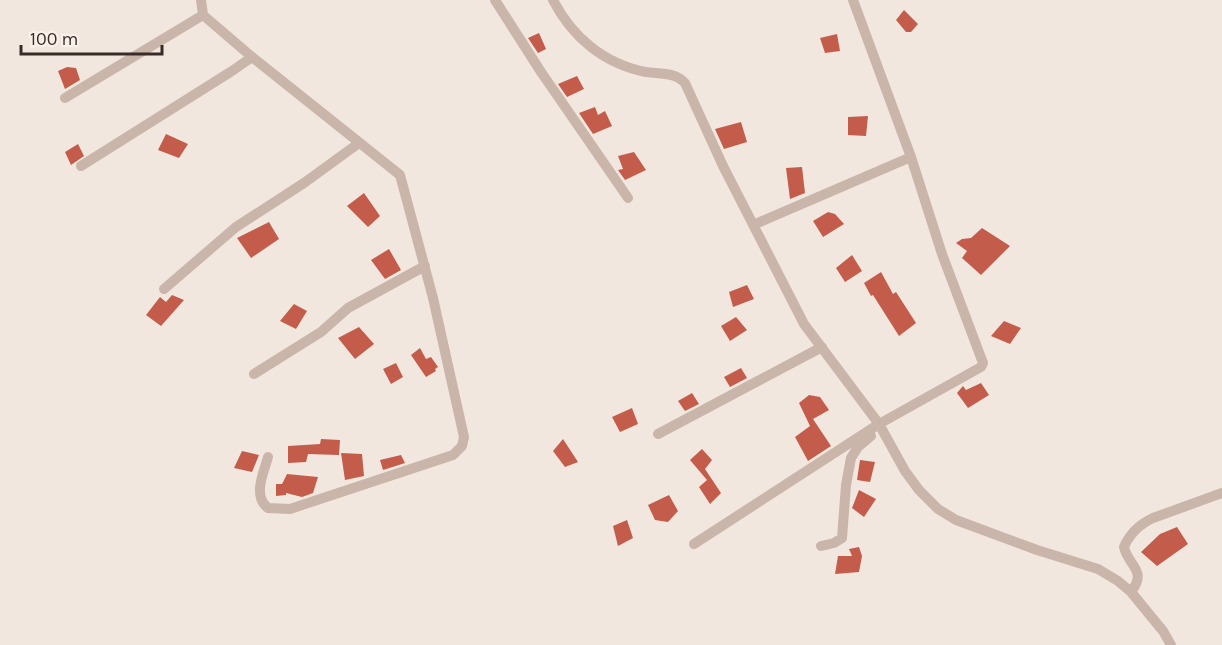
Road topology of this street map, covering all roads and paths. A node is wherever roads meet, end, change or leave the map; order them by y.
1 (201, 0) edge
2 (495, 0) edge
3 (553, 0) edge
4 (853, 0) edge
5 (203, 15) junction
6 (252, 57) junction
7 (65, 98) dead end
8 (359, 143) junction
9 (911, 157) junction
10 (81, 166) dead end
11 (628, 198) dead end
12 (753, 225) junction
13 (425, 266) junction
14 (164, 289) dead end
15 (822, 347) junction
16 (254, 374) dead end
17 (875, 427) junction
18 (658, 434) dead end
19 (268, 457) dead end
20 (1222, 493) edge
21 (694, 544) dead end
22 (821, 546) dead end
23 (1131, 592) junction
24 (1171, 645) edge

1 - 5 street
2 - 11 street
3 - 12 street
4 - 9 street
5 - 6 street
5 - 7 street
6 - 8 street
6 - 10 street
8 - 13 street
8 - 14 street
9 - 12 street
9 - 17 street
12 - 15 street
13 - 16 street
13 - 19 street
15 - 17 street
15 - 18 street
17 - 21 street
17 - 22 street
17 - 23 street
20 - 23 street
23 - 24 street

